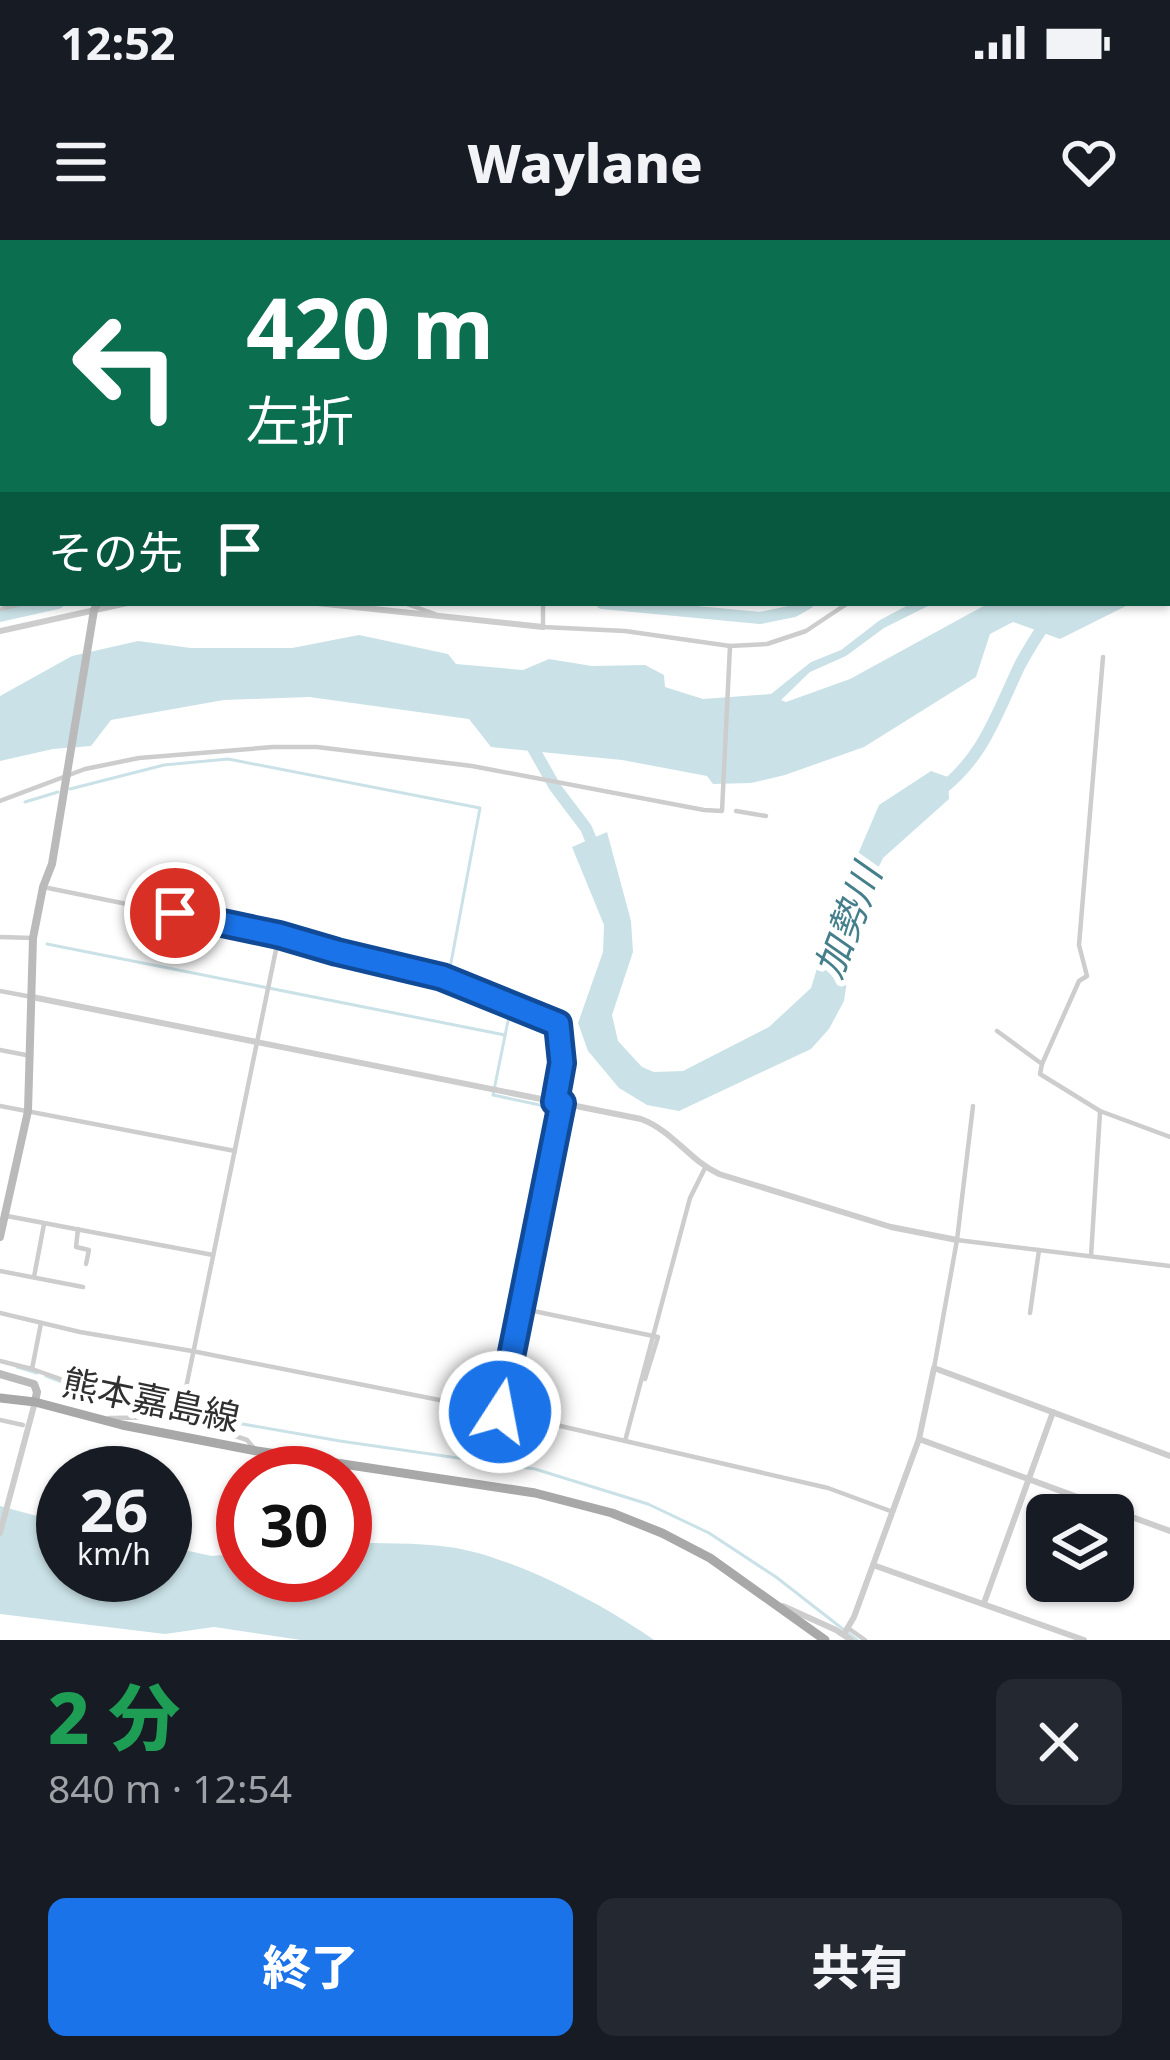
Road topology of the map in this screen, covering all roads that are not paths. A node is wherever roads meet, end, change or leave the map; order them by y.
1 (345, 606) edge
2 (412, 606) edge
3 (844, 606) edge
4 (543, 607) edge
5 (95, 611) edge
6 (440, 616) junction
7 (543, 627) junction
8 (0, 632) edge
9 (729, 650) junction
10 (1103, 657) dead end
11 (67, 776) junction
12 (0, 801) edge
13 (736, 811) dead end
14 (766, 816) dead end
15 (43, 887) junction
16 (279, 935) junction
17 (0, 937) edge
18 (33, 938) junction
19 (0, 991) edge
20 (32, 998) junction
21 (997, 1031) dead end
22 (258, 1041) junction
23 (0, 1050) edge
24 (31, 1057) junction
25 (1042, 1064) junction
26 (558, 1103) junction
27 (0, 1106) edge
28 (973, 1106) dead end
29 (28, 1111) junction
30 (1100, 1111) junction
31 (1170, 1137) edge
32 (235, 1151) junction
33 (706, 1168) junction
34 (4, 1216) junction
35 (44, 1223) junction
36 (78, 1229) junction
37 (0, 1237) edge
38 (957, 1240) junction
39 (1039, 1250) junction
40 (213, 1255) junction
41 (1091, 1256) junction
42 (86, 1264) dead end
43 (1170, 1266) edge
44 (0, 1270) edge
45 (34, 1277) junction
46 (83, 1287) dead end
47 (519, 1308) junction
48 (0, 1313) edge
49 (1030, 1313) dead end
50 (41, 1323) junction
51 (653, 1336) junction
52 (192, 1351) junction
53 (0, 1361) edge
54 (934, 1368) junction
55 (32, 1369) junction
56 (0, 1374) edge
57 (103, 1394) dead end
58 (0, 1398) edge
59 (34, 1406) junction
60 (500, 1412) junction
61 (1053, 1412) junction
62 (98, 1418) junction
63 (180, 1418) junction
64 (0, 1420) edge
65 (23, 1425) dead end
66 (919, 1438) junction
67 (626, 1441) junction
68 (231, 1446) edge
69 (252, 1446) edge
70 (1170, 1456) edge
71 (489, 1464) dead end
72 (372, 1468) edge
73 (1028, 1480) junction
74 (892, 1512) junction
75 (1170, 1531) edge
76 (0, 1533) edge
77 (873, 1565) junction
78 (774, 1603) junction
79 (984, 1604) junction
80 (848, 1634) edge
81 (825, 1640) edge
82 (866, 1640) edge
83 (1084, 1640) edge

1 - 6 street
2 - 6 street
3 - 9 street
4 - 7 street
5 - 8 street
5 - 11 main road
6 - 7 street
7 - 9 street
9 - 11 street
10 - 25 street
11 - 12 street
11 - 15 main road
13 - 14 street
15 - 16 street
15 - 18 main road
16 - 22 street
16 - 26 street
17 - 18 street
18 - 20 main road
19 - 20 street
20 - 22 street
20 - 24 main road
21 - 25 street
22 - 26 street
22 - 32 street
23 - 24 street
24 - 29 main road
25 - 30 street
26 - 33 street
26 - 47 street
27 - 29 street
28 - 38 street
29 - 32 street
29 - 34 main road
30 - 31 street
30 - 41 street
32 - 40 street
33 - 38 street
33 - 51 street
34 - 35 street
34 - 37 main road
35 - 36 street
35 - 45 street
36 - 40 street
36 - 42 street
38 - 39 street
38 - 54 street
39 - 41 street
39 - 49 street
40 - 52 street
41 - 43 street
44 - 45 street
45 - 46 street
47 - 51 street
47 - 60 street
48 - 50 street
50 - 52 street
50 - 55 street
51 - 67 street
52 - 60 street
52 - 63 street
53 - 55 street
54 - 61 street
54 - 66 street
55 - 57 street
56 - 59 main road
58 - 59 main road, 熊本嘉島線
59 - 62 main road, 熊本嘉島線
59 - 76 street
60 - 67 street
60 - 71 street
61 - 70 street
61 - 73 street
62 - 63 street
62 - 68 main road, 熊本嘉島線
63 - 69 street
64 - 65 street
66 - 73 street
66 - 74 street
67 - 74 street
72 - 78 main road, 熊本嘉島線
73 - 75 street
73 - 79 street
74 - 77 street
77 - 79 street
77 - 80 street
78 - 80 street
78 - 81 main road, 熊本嘉島線
79 - 83 street
80 - 82 street

